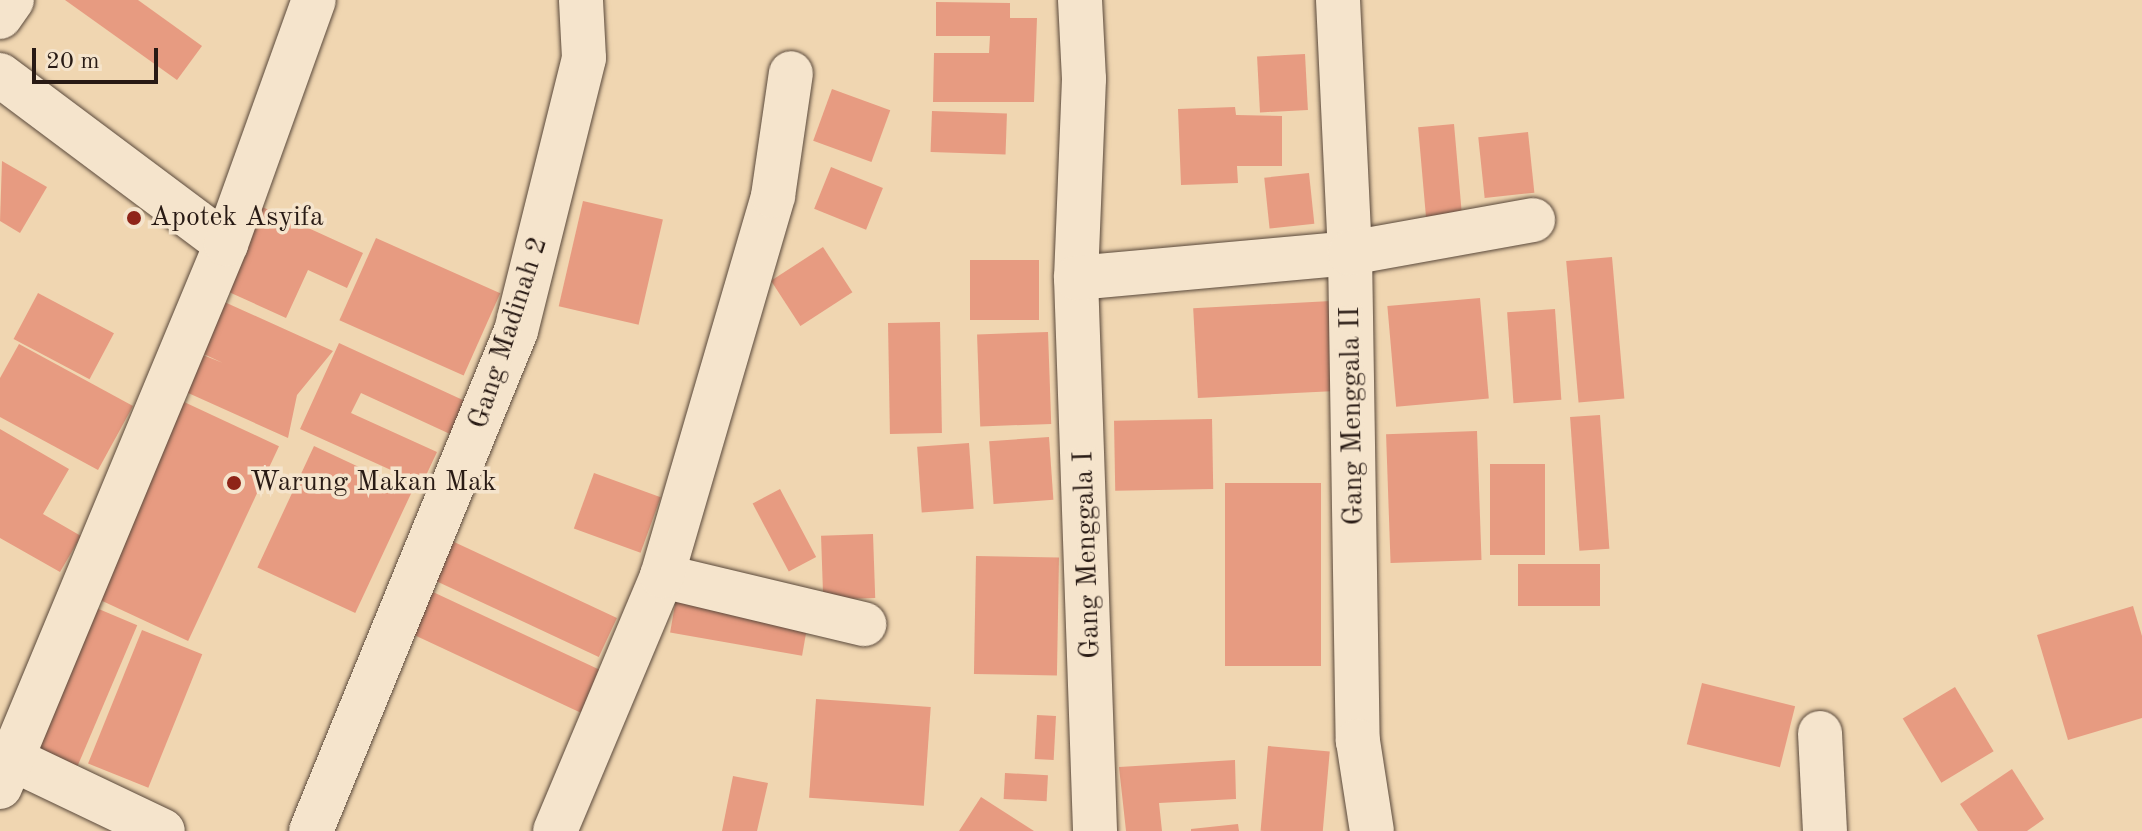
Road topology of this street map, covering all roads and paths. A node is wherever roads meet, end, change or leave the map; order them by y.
1 (12, 0) edge
2 (314, 0) edge
3 (581, 0) edge
4 (1080, 0) edge
5 (1338, 0) edge
6 (0, 17) edge
7 (791, 73) dead end
8 (0, 75) edge
9 (1533, 220) dead end
10 (226, 244) junction
11 (1350, 253) junction
12 (1076, 278) junction
13 (662, 576) junction
14 (864, 624) dead end
15 (1820, 733) dead end
16 (6, 773) edge
17 (163, 831) edge
18 (311, 831) edge
19 (555, 831) edge
20 (1095, 831) edge
21 (1372, 831) edge
22 (1825, 831) edge

1 - 6 street
2 - 10 street
3 - 18 street, Gang Madinah 2
4 - 12 street, Gang Menggala I
5 - 11 street, Gang Menggala II
7 - 13 street
8 - 10 street
9 - 11 street
10 - 16 street
11 - 12 street
11 - 21 street, Gang Menggala II
12 - 20 street, Gang Menggala I
13 - 14 street
13 - 19 street
15 - 22 street
16 - 17 street

